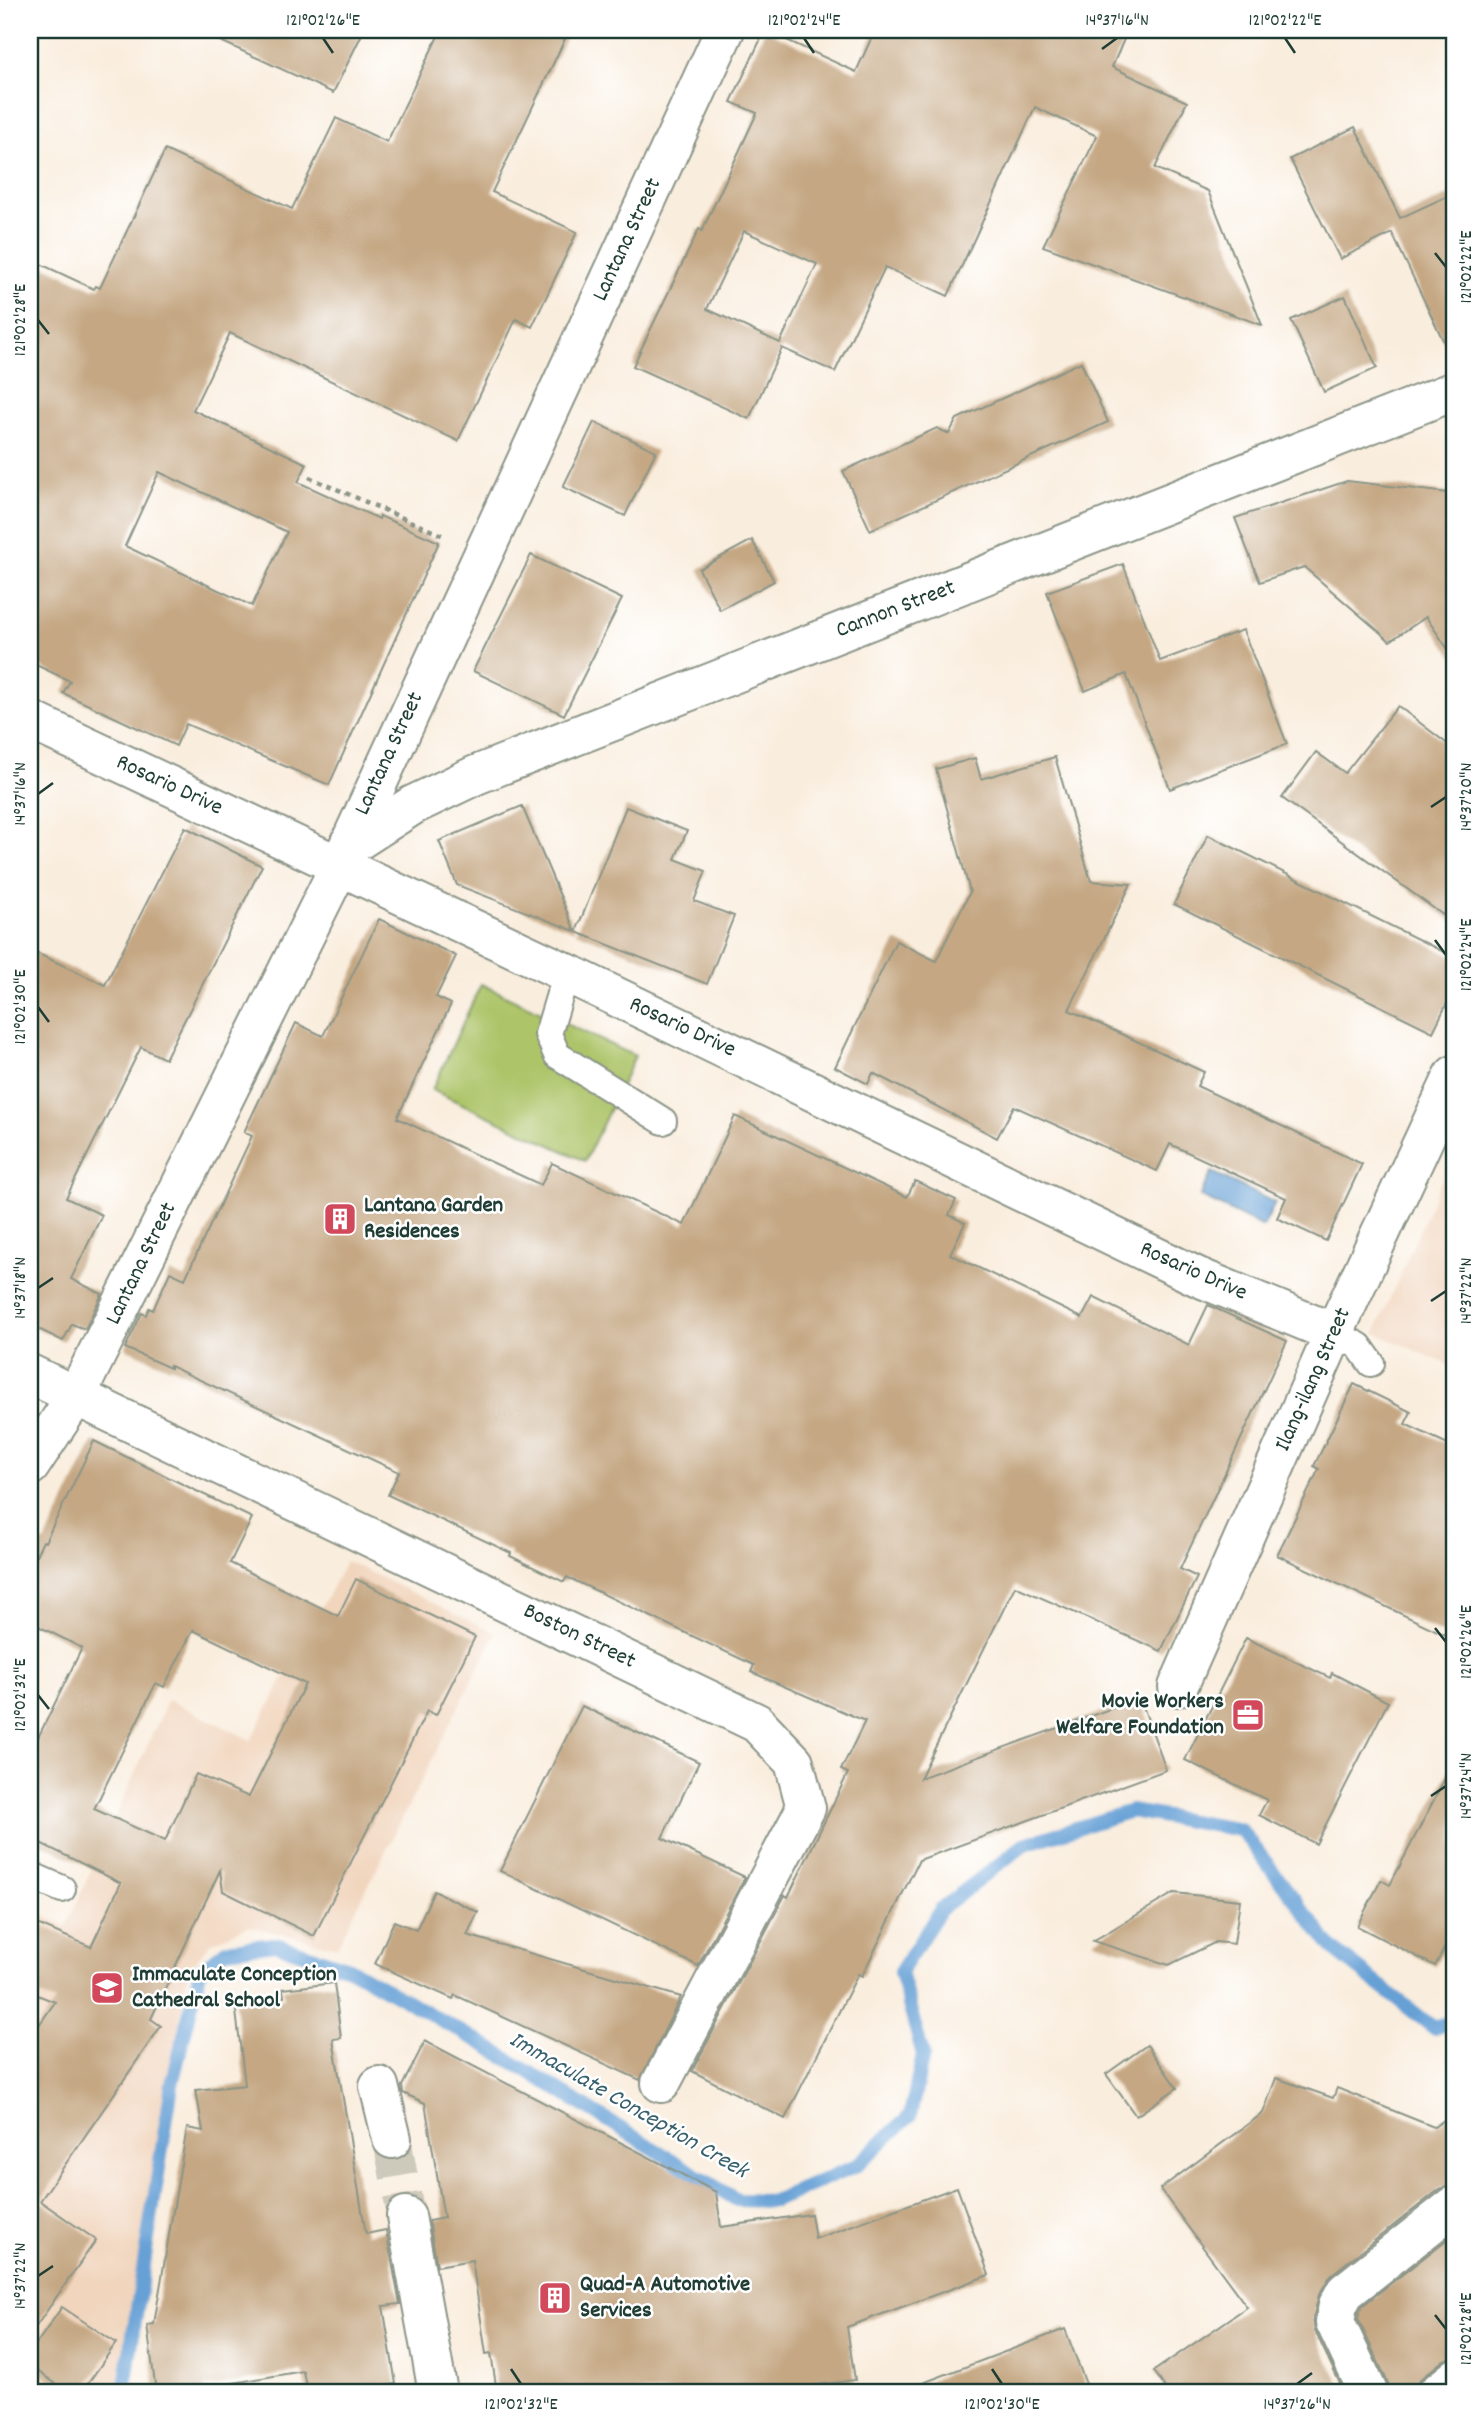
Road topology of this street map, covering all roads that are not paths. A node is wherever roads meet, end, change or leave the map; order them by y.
1 (725, 30) edge
2 (1454, 391) edge
3 (30, 720) edge
4 (343, 857) junction
5 (569, 974) junction
6 (1454, 1075) edge
7 (663, 1121) dead end
8 (1361, 1346) junction
9 (30, 1374) edge
10 (76, 1396) junction
11 (30, 1466) edge
12 (1178, 1687) dead end
13 (30, 1875) edge
14 (62, 1889) dead end
15 (661, 2082) dead end
16 (379, 2086) dead end
17 (392, 2138) tunnel mouth
18 (1454, 2206) edge
19 (406, 2216) tunnel mouth
20 (1454, 2372) edge
21 (438, 2392) edge
22 (1368, 2392) edge
23 (1429, 2392) edge

1 - 4 street, Lantana Street
2 - 4 street, Cannon Street
3 - 4 street, Rosario Drive
4 - 5 street, Rosario Drive
4 - 10 street, Lantana Street
5 - 7 lane
5 - 8 street, Rosario Drive
6 - 8 street, Ilang-ilang Street
8 - 12 street, Ilang-ilang Street
9 - 10 street, Boston Street
10 - 11 street, Lantana Street
10 - 15 street, Boston Street
13 - 14 lane
16 - 17 street
18 - 22 street
19 - 21 street
20 - 23 lane

